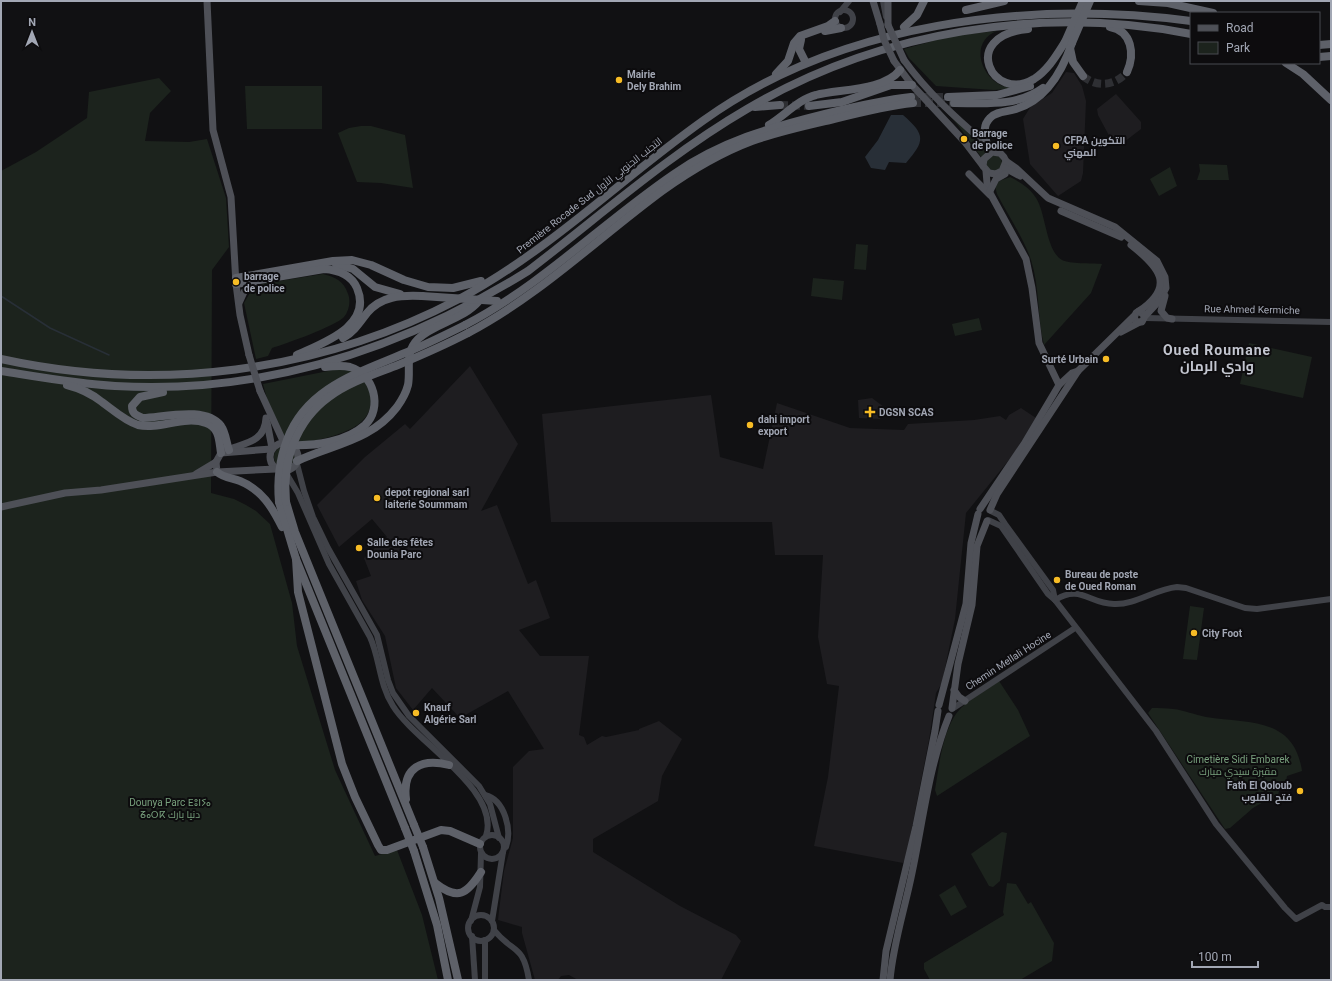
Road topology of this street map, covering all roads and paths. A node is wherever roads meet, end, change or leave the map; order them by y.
1 (207, 1) edge
2 (850, 1) edge
3 (924, 1) edge
4 (1004, 1) edge
5 (1083, 1) edge
6 (1090, 1) edge
7 (1139, 1) edge
8 (874, 2) edge
9 (887, 2) edge
10 (959, 11) dead end
11 (840, 12) junction
12 (1208, 12) edge
13 (851, 14) junction
14 (943, 15) dead end
15 (835, 21) junction
16 (1190, 21) edge
17 (930, 22) junction
18 (1059, 23) junction
19 (1092, 23) junction
20 (841, 28) junction
21 (902, 28) junction
22 (1190, 34) edge
23 (1331, 44) edge
24 (1069, 45) junction
25 (1320, 45) edge
26 (1331, 56) edge
27 (1320, 57) edge
28 (806, 63) junction
29 (1288, 64) edge
30 (1061, 68) junction
31 (900, 70) junction
32 (1127, 72) tunnel mouth
33 (1083, 76) tunnel mouth
34 (772, 78) junction
35 (912, 86) junction
36 (1331, 100) edge
37 (780, 105) tunnel mouth
38 (809, 106) tunnel mouth
39 (746, 109) junction
40 (755, 133) junction
41 (987, 145) junction
42 (999, 153) junction
43 (1005, 165) junction
44 (985, 169) junction
45 (1014, 173) junction
46 (969, 174) dead end
47 (990, 191) junction
48 (995, 202) junction
49 (324, 263) junction
50 (235, 267) junction
51 (504, 272) junction
52 (256, 278) junction
53 (236, 281) junction
54 (522, 291) junction
55 (1164, 292) junction
56 (404, 296) junction
57 (481, 298) junction
58 (239, 303) junction
59 (1141, 317) junction
60 (1172, 319) junction
61 (1328, 321) edge
62 (1331, 327) edge
63 (318, 346) junction
64 (1, 359) edge
65 (280, 363) junction
66 (1, 371) edge
67 (1078, 371) junction
68 (289, 373) junction
69 (33, 376) junction
70 (1059, 385) junction
71 (205, 386) junction
72 (264, 402) junction
73 (266, 418) junction
74 (288, 444) junction
75 (272, 449) junction
76 (224, 452) junction
77 (216, 462) junction
78 (297, 462) junction
79 (276, 469) junction
80 (285, 471) junction
81 (216, 472) junction
82 (194, 476) junction
83 (283, 502) junction
84 (1, 507) edge
85 (990, 511) junction
86 (979, 512) junction
87 (987, 521) junction
88 (1003, 525) junction
89 (288, 536) junction
90 (296, 559) junction
91 (1055, 600) junction
92 (1331, 600) edge
93 (1075, 628) junction
94 (954, 689) junction
95 (965, 701) junction
96 (938, 708) junction
97 (951, 711) junction
98 (449, 765) junction
99 (485, 795) junction
100 (408, 809) junction
101 (486, 836) junction
102 (499, 838) junction
103 (480, 844) junction
104 (504, 849) junction
105 (481, 854) junction
106 (481, 872) junction
107 (435, 883) junction
108 (1331, 907) edge
109 (471, 920) junction
110 (492, 922) junction
111 (494, 930) junction
112 (472, 936) junction
113 (487, 938) junction
114 (504, 940) junction
115 (448, 980) edge
116 (458, 980) edge
117 (475, 980) edge
118 (485, 980) edge
119 (529, 980) edge
120 (883, 980) edge
121 (890, 980) edge

1 - 50 main road
2 - 11 main road
2 - 13 main road
3 - 21 highway
4 - 10 highway
5 - 24 highway, bridge
6 - 24 highway, bridge
7 - 12 highway
8 - 31 main road, bridge
9 - 41 main road, bridge
11 - 13 main road
11 - 15 main road
13 - 20 main road
14 - 17 highway
15 - 20 main road
15 - 34 highway
16 - 17 highway, Première Rocade Sud التجنب الجنوبي الأول
17 - 21 highway, Première Rocade Sud التجنب الجنوبي الأول
18 - 19 highway
18 - 24 highway
18 - 39 highway
19 - 22 highway
19 - 32 highway
20 - 28 highway
21 - 28 highway, Première Rocade Sud التجنب الجنوبي الأول
23 - 25 highway
24 - 30 highway
24 - 30 highway
24 - 33 highway
26 - 27 highway
28 - 34 highway, Première Rocade Sud التجنب الجنوبي الأول
29 - 36 highway
30 - 41 highway
31 - 35 main road
31 - 40 highway
34 - 51 highway, Première Rocade Sud التجنب الجنوبي الأول
35 - 38 highway
35 - 44 main road
37 - 39 highway
39 - 57 highway
40 - 54 highway
40 - 83 highway, bridge
41 - 42 main road
42 - 43 main road
42 - 44 main road
43 - 44 main road
43 - 45 main road
43 - 55 main road
44 - 47 main road
45 - 47 main road
45 - 59 main road
46 - 48 main road
47 - 48 main road
48 - 70 main road
49 - 51 highway
49 - 52 highway
49 - 56 highway
50 - 52 main road
50 - 53 main road
51 - 65 highway, Première Rocade Sud التجنب الجنوبي الأول
52 - 53 highway
52 - 58 main road
52 - 63 highway
53 - 58 main road
54 - 56 highway, bridge
54 - 83 highway, bridge
55 - 59 main road
55 - 60 main road
56 - 63 highway
57 - 68 highway
57 - 78 highway
58 - 72 main road, bridge
59 - 60 main road, Rue Ahmed Kermiche
59 - 67 main road
60 - 61 main road, Rue Ahmed Kermiche
61 - 62 main road
63 - 65 highway
64 - 65 highway, Première Rocade Sud التجنب الجنوبي الأول
66 - 69 highway
67 - 70 main road
67 - 85 main road
68 - 71 highway
68 - 74 highway
69 - 71 highway
69 - 76 highway
70 - 86 main road
71 - 76 highway
72 - 73 main road
72 - 74 main road
73 - 75 main road
73 - 76 main road
74 - 75 main road
74 - 78 main road
75 - 76 main road
75 - 79 main road
76 - 77 main road
77 - 81 main road
77 - 82 main road
78 - 80 main road
78 - 99 main road
79 - 80 main road
79 - 81 main road
80 - 98 main road
81 - 82 main road
81 - 89 highway
82 - 84 main road
83 - 89 highway
83 - 100 highway
85 - 86 main road
85 - 87 main road
85 - 88 main road
86 - 87 main road
86 - 96 main road
87 - 88 main road
87 - 94 main road
88 - 91 main road
89 - 90 highway
90 - 103 highway
90 - 115 highway, bridge
91 - 92 main road
91 - 93 main road
93 - 95 main road, Chemin Mellali Hocine
93 - 108 main road
94 - 95 main road
94 - 97 main road
95 - 97 main road, Chemin Mellali Hocine
96 - 97 main road
96 - 97 main road
96 - 120 main road
97 - 121 main road
98 - 100 highway
98 - 101 main road
99 - 102 main road
99 - 104 main road
100 - 107 highway, bridge
101 - 102 main road
101 - 103 main road
102 - 104 main road
103 - 105 main road
104 - 105 main road
104 - 110 main road
105 - 106 main road
106 - 107 highway
106 - 109 main road
107 - 116 highway
109 - 110 main road
109 - 112 main road
110 - 111 main road
111 - 113 main road
111 - 114 main road
112 - 113 main road
112 - 117 main road
113 - 114 main road
113 - 118 main road
114 - 119 main road

